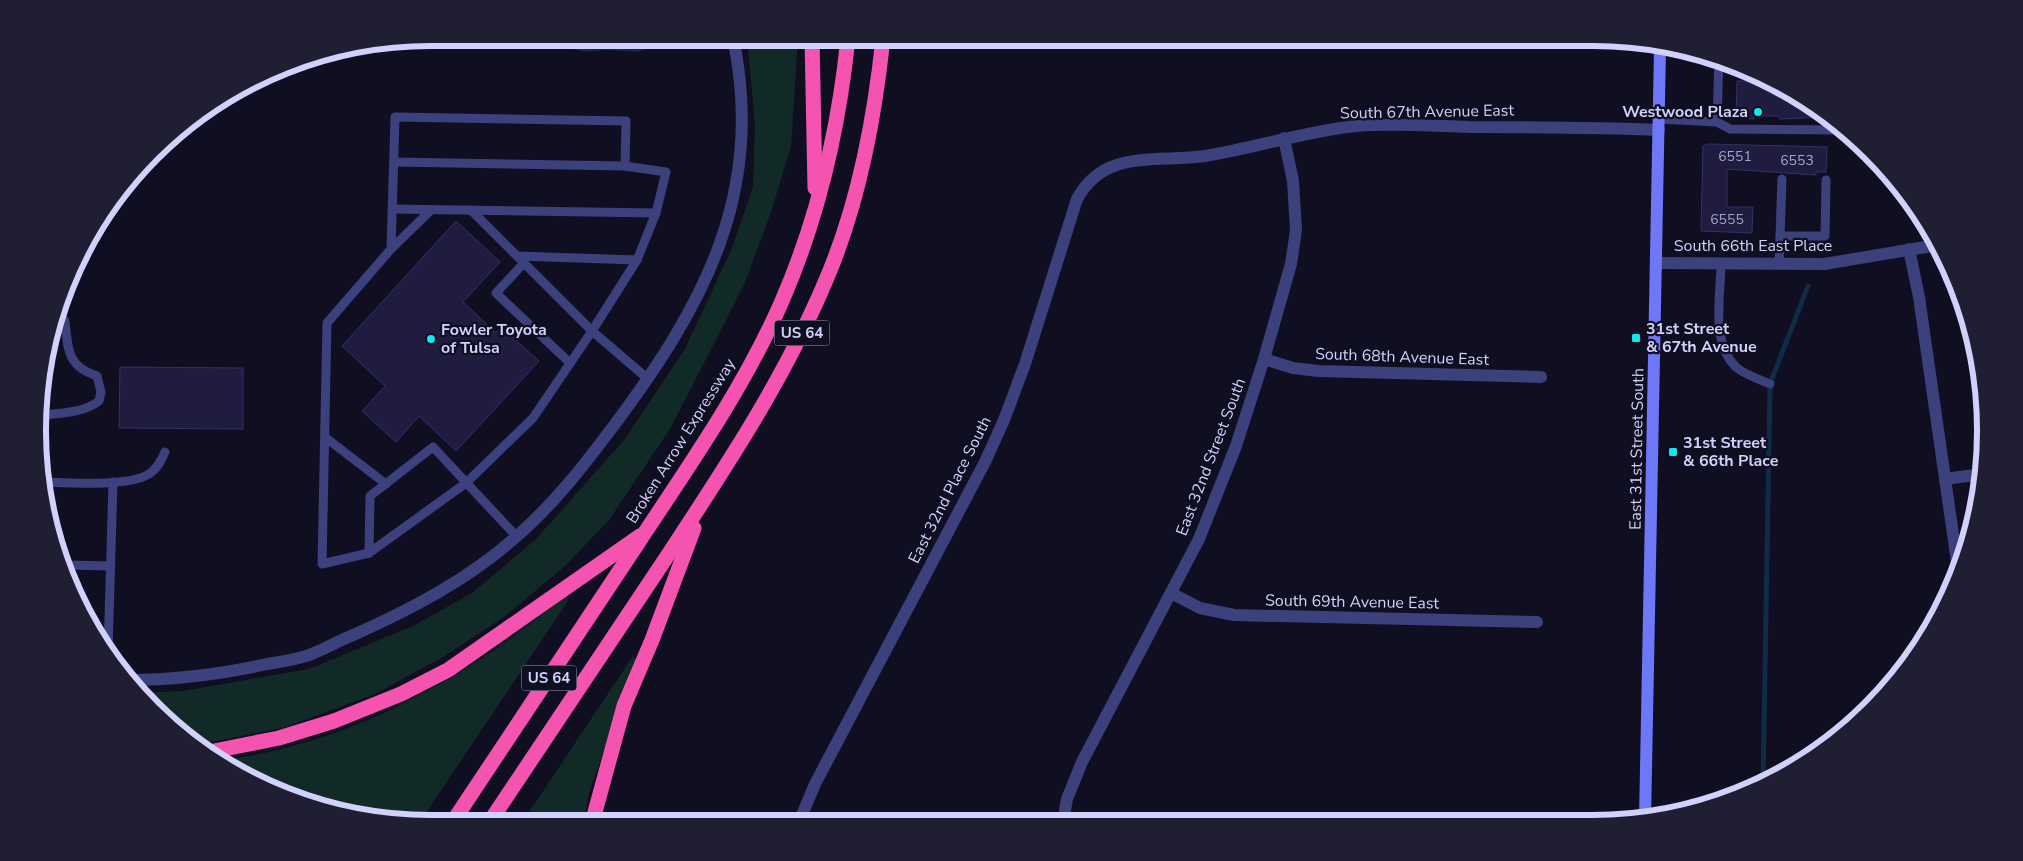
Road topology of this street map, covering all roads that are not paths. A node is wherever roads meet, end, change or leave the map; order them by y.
1 (734, 46) edge
2 (812, 46) edge
3 (847, 46) edge
4 (882, 46) edge
5 (891, 46) edge
6 (1660, 53) edge
7 (1719, 68) edge
8 (1717, 122) junction
9 (1659, 125) junction
10 (1831, 130) edge
11 (1284, 138) junction
12 (866, 148) junction
13 (394, 162) junction
14 (625, 166) junction
15 (1109, 167) joint
16 (1782, 179) dead end
17 (1826, 180) dead end
18 (392, 209) junction
19 (815, 209) junction
20 (431, 210) junction
21 (471, 210) junction
22 (656, 214) junction
23 (1780, 236) junction
24 (1929, 246) edge
25 (391, 249) junction
26 (1909, 249) junction
27 (517, 256) junction
28 (637, 260) junction
29 (524, 263) junction
30 (1657, 263) junction
31 (1721, 263) junction
32 (1779, 265) junction
33 (63, 319) edge
34 (592, 331) junction
35 (1264, 359) junction
36 (570, 363) junction
37 (1541, 377) dead end
38 (648, 380) junction
39 (1770, 384) dead end
40 (47, 415) edge
41 (326, 438) junction
42 (165, 452) dead end
43 (1974, 475) edge
44 (1945, 479) junction
45 (50, 482) edge
46 (113, 482) junction
47 (386, 484) junction
48 (466, 484) junction
49 (703, 503) junction
50 (645, 532) junction
51 (517, 537) junction
52 (369, 553) junction
53 (1956, 555) edge
54 (71, 565) edge
55 (111, 566) junction
56 (1171, 593) junction
57 (1537, 622) dead end
58 (108, 640) edge
59 (139, 680) edge
60 (217, 750) edge
61 (1645, 811) edge
62 (458, 815) edge
63 (494, 815) edge
64 (594, 815) edge
65 (802, 815) edge
66 (1064, 815) edge

1 - 38 street
2 - 19 highway
3 - 19 highway, Broken Arrow Expressway / US 64
4 - 12 highway, US 64
5 - 12 highway
6 - 9 main road, East 31st Street South
7 - 8 lane
8 - 9 lane
8 - 10 lane
9 - 11 street, South 67th Avenue East
9 - 30 main road, East 31st Street South
11 - 15 street, South 67th Avenue East
11 - 35 street, East 32nd Street South
12 - 49 highway, US 64
13 - 14 lane
13 - 14 lane
13 - 18 lane
14 - 22 lane
15 - 65 street, East 32nd Place South
16 - 23 lane
17 - 23 lane
18 - 20 lane
18 - 25 lane
19 - 50 highway, Broken Arrow Expressway / US 64
20 - 21 lane
20 - 25 lane
21 - 22 lane
21 - 27 lane
22 - 28 lane
23 - 32 lane
24 - 26 street, South 66th East Place
25 - 41 lane
26 - 32 street, South 66th East Place
26 - 44 street
27 - 28 lane
27 - 29 lane
28 - 34 lane
29 - 34 lane
29 - 36 lane
30 - 31 street, South 66th East Place
30 - 61 main road, East 31st Street South
31 - 32 street, South 66th East Place
31 - 39 lane
33 - 40 lane
34 - 36 lane
34 - 38 lane
35 - 37 street, South 68th Avenue East
35 - 56 street, East 32nd Street South
36 - 48 lane
38 - 51 street
41 - 47 lane
41 - 52 lane
42 - 46 lane
43 - 44 street
44 - 53 street
45 - 46 lane
46 - 55 lane
47 - 48 lane
47 - 52 lane
48 - 51 lane
48 - 52 lane
49 - 63 highway, US 64
49 - 64 highway
50 - 60 highway
50 - 62 highway, Broken Arrow Expressway / US 64
51 - 59 street
54 - 55 lane
55 - 58 lane
56 - 57 street, South 69th Avenue East
56 - 66 street, East 32nd Street South

